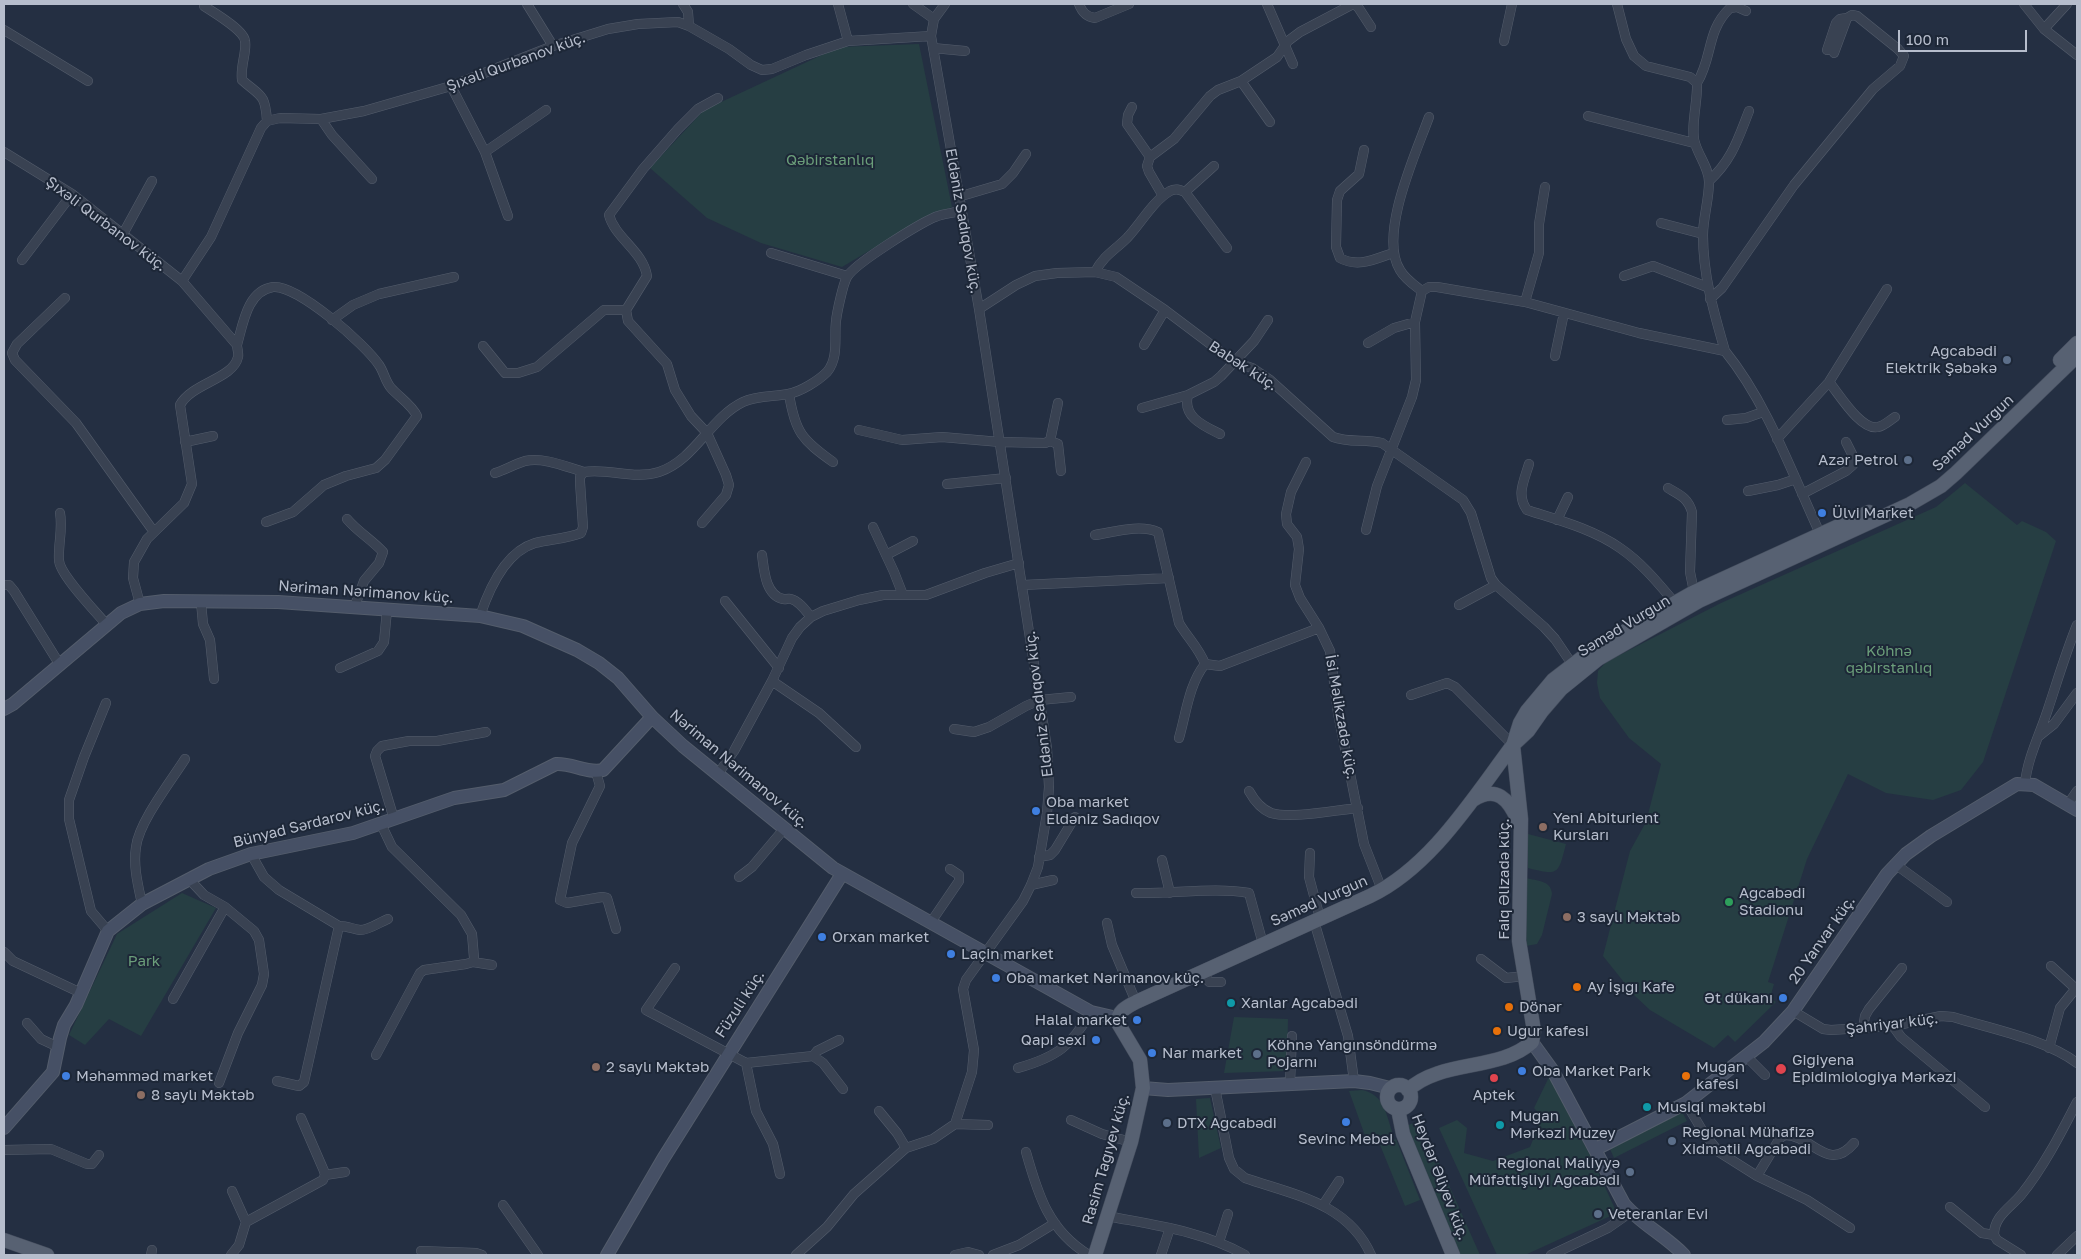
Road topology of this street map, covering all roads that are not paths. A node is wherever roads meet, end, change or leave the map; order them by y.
1 (527, 4) edge
2 (682, 4) edge
3 (838, 4) edge
4 (913, 4) edge
5 (944, 4) edge
6 (1079, 4) edge
7 (1129, 4) edge
8 (1267, 4) edge
9 (1512, 4) edge
10 (1617, 4) edge
11 (2024, 4) edge
12 (2067, 4) edge
13 (204, 6) dead end
14 (1746, 11) dead end
15 (934, 19) junction
16 (689, 26) junction
17 (1371, 27) dead end
18 (2044, 29) junction
19 (4, 30) edge
20 (931, 36) junction
21 (848, 41) junction
22 (1504, 41) dead end
23 (1285, 45) junction
24 (554, 46) junction
25 (932, 48) junction
26 (965, 51) dead end
27 (1831, 52) dead end
28 (2077, 55) edge
29 (1293, 64) dead end
30 (88, 81) dead end
31 (1241, 81) junction
32 (1697, 83) junction
33 (451, 86) junction
34 (718, 98) dead end
35 (1132, 108) dead end
36 (546, 110) dead end
37 (1749, 111) dead end
38 (1429, 116) dead end
39 (1588, 116) dead end
40 (321, 119) junction
41 (267, 120) junction
42 (1270, 122) dead end
43 (1694, 143) junction
44 (1364, 150) dead end
45 (4, 152) edge
46 (485, 152) junction
47 (1026, 154) dead end
48 (1150, 157) junction
49 (1214, 166) dead end
50 (372, 179) dead end
51 (152, 181) dead end
52 (1710, 182) junction
53 (1545, 187) dead end
54 (1185, 192) junction
55 (72, 194) junction
56 (1163, 196) junction
57 (958, 197) junction
58 (961, 211) junction
59 (508, 216) dead end
60 (1661, 223) dead end
61 (122, 234) junction
62 (1703, 234) junction
63 (1227, 248) dead end
64 (771, 253) dead end
65 (1393, 253) junction
66 (22, 260) dead end
67 (1095, 272) junction
68 (847, 276) junction
69 (1624, 276) dead end
70 (454, 277) dead end
71 (182, 281) junction
72 (1707, 287) junction
73 (1887, 289) dead end
74 (1422, 291) junction
75 (65, 298) dead end
76 (1710, 299) junction
77 (1525, 302) junction
78 (979, 309) junction
79 (626, 310) junction
80 (1165, 310) junction
81 (1564, 313) junction
82 (332, 320) junction
83 (1268, 320) dead end
84 (1415, 322) junction
85 (1368, 343) dead end
86 (2077, 343) edge
87 (237, 345) junction
88 (1144, 345) dead end
89 (483, 346) dead end
90 (1725, 351) junction
91 (1555, 356) dead end
92 (2070, 358) edge
93 (1234, 362) junction
94 (1829, 382) junction
95 (789, 394) junction
96 (1188, 395) junction
97 (1058, 403) dead end
98 (1142, 408) dead end
99 (1763, 412) junction
100 (1895, 417) dead end
101 (1728, 420) dead end
102 (859, 430) dead end
103 (707, 433) junction
104 (1220, 434) dead end
105 (213, 436) dead end
106 (1777, 440) junction
107 (1050, 441) junction
108 (185, 442) junction
109 (1000, 442) junction
110 (1846, 442) dead end
111 (1391, 450) junction
112 (833, 462) dead end
113 (1306, 462) dead end
114 (1528, 464) dead end
115 (1061, 471) dead end
116 (584, 472) junction
117 (495, 474) dead end
118 (1006, 478) junction
119 (1796, 479) junction
120 (947, 484) dead end
121 (1668, 488) dead end
122 (1748, 491) dead end
123 (1802, 494) junction
124 (1568, 496) dead end
125 (60, 514) dead end
126 (347, 519) dead end
127 (1557, 520) junction
128 (266, 522) dead end
129 (702, 524) dead end
130 (873, 527) dead end
131 (1366, 530) dead end
132 (154, 532) junction
133 (1095, 535) dead end
134 (1822, 539) junction
135 (914, 541) dead end
136 (762, 555) dead end
137 (886, 555) junction
138 (1019, 563) junction
139 (1169, 578) junction
140 (4, 585) edge
141 (1023, 585) junction
142 (1496, 585) junction
143 (1694, 592) junction
144 (902, 595) junction
145 (725, 601) dead end
146 (201, 602) junction
147 (1676, 603) junction
148 (140, 604) junction
149 (1459, 605) dead end
150 (354, 608) junction
151 (387, 610) junction
152 (480, 616) junction
153 (811, 617) junction
154 (107, 625) junction
155 (2077, 626) edge
156 (1319, 628) junction
157 (1205, 664) junction
158 (1572, 664) junction
159 (60, 665) junction
160 (340, 668) dead end
161 (779, 668) junction
162 (214, 679) dead end
163 (772, 681) junction
164 (2077, 693) edge
165 (1411, 695) dead end
166 (1071, 697) dead end
167 (1040, 700) junction
168 (106, 702) dead end
169 (4, 709) edge
170 (652, 717) junction
171 (954, 729) dead end
172 (486, 732) dead end
173 (2038, 736) junction
174 (1179, 738) dead end
175 (1513, 745) junction
176 (856, 747) dead end
177 (185, 759) dead end
178 (596, 772) junction
179 (718, 774) junction
180 (2025, 783) junction
181 (1249, 791) dead end
182 (2077, 791) edge
183 (1470, 801) junction
184 (2073, 807) edge
185 (1358, 808) junction
186 (1075, 817) dead end
187 (394, 819) junction
188 (381, 824) junction
189 (784, 829) junction
190 (1521, 832) junction
191 (1310, 853) dead end
192 (251, 854) junction
193 (1039, 857) junction
194 (1162, 860) dead end
195 (1895, 864) junction
196 (950, 869) dead end
197 (842, 874) junction
198 (739, 876) dead end
199 (189, 878) junction
200 (1053, 880) dead end
201 (1031, 885) junction
202 (1382, 890) junction
203 (1136, 893) dead end
204 (1170, 894) junction
205 (1947, 902) dead end
206 (142, 904) junction
207 (225, 907) junction
208 (388, 919) dead end
209 (1317, 919) junction
210 (931, 922) junction
211 (1107, 923) dead end
212 (339, 926) junction
213 (616, 929) dead end
214 (108, 931) junction
215 (1263, 944) junction
216 (4, 952) edge
217 (985, 952) junction
218 (1481, 959) dead end
219 (473, 962) junction
220 (492, 965) dead end
221 (2051, 966) dead end
222 (674, 968) dead end
223 (1902, 968) dead end
224 (1203, 972) junction
225 (1525, 976) junction
226 (1221, 982) dead end
227 (2076, 987) edge
228 (81, 993) junction
229 (172, 999) dead end
230 (1136, 1002) junction
231 (1793, 1011) junction
232 (1091, 1012) junction
233 (1117, 1018) junction
234 (27, 1024) dead end
235 (1893, 1026) junction
236 (1863, 1028) junction
237 (1292, 1036) dead end
238 (839, 1040) dead end
239 (1532, 1042) junction
240 (58, 1046) junction
241 (2049, 1048) junction
242 (728, 1053) junction
243 (376, 1055) dead end
244 (813, 1056) junction
245 (1746, 1056) junction
246 (746, 1063) junction
247 (2077, 1063) edge
248 (1018, 1068) dead end
249 (1765, 1075) dead end
250 (277, 1080) dead end
251 (1354, 1081) junction
252 (219, 1083) dead end
253 (1290, 1083) junction
254 (1143, 1088) junction
255 (1215, 1088) junction
256 (1390, 1088) junction
257 (843, 1089) dead end
258 (1408, 1090) junction
259 (2077, 1102) edge
260 (1686, 1103) junction
261 (1985, 1107) dead end
262 (1398, 1109) junction
263 (880, 1111) dead end
264 (301, 1118) dead end
265 (1071, 1120) dead end
266 (955, 1124) junction
267 (988, 1125) dead end
268 (4, 1128) edge
269 (1131, 1142) junction
270 (1854, 1143) dead end
271 (906, 1148) junction
272 (1596, 1149) junction
273 (4, 1150) edge
274 (1026, 1152) dead end
275 (99, 1155) dead end
276 (345, 1172) dead end
277 (780, 1174) dead end
278 (325, 1176) junction
279 (1757, 1176) junction
280 (1339, 1181) dead end
281 (232, 1191) dead end
282 (503, 1205) dead end
283 (1323, 1205) junction
284 (1950, 1207) dead end
285 (1631, 1212) junction
286 (1228, 1214) dead end
287 (1107, 1216) junction
288 (246, 1222) junction
289 (1055, 1224) junction
290 (1170, 1228) junction
291 (1850, 1228) dead end
292 (1994, 1235) junction
293 (2077, 1236) edge
294 (4, 1240) edge
295 (1218, 1242) junction
296 (421, 1251) dead end
297 (48, 1255) edge
298 (231, 1255) edge
299 (482, 1255) edge
300 (538, 1255) edge
301 (607, 1255) edge
302 (796, 1255) edge
303 (955, 1255) edge
304 (979, 1255) edge
305 (993, 1255) edge
306 (1089, 1255) edge
307 (1094, 1255) edge
308 (1161, 1255) edge
309 (1245, 1255) edge
310 (1371, 1255) edge
311 (1452, 1255) edge
312 (1551, 1255) edge
313 (1684, 1255) edge
314 (2021, 1255) edge
315 (2057, 1255) edge

1 - 24 street
2 - 16 street
3 - 21 street
4 - 15 street
5 - 15 street, Eldəniz Sadıqov küç.
6 - 7 street
8 - 23 street
9 - 22 street
10 - 32 street
11 - 18 street
12 - 18 street
13 - 41 street
14 - 32 street
15 - 20 street, Eldəniz Sadıqov küç.
16 - 21 street, Şıxəli Qurbanov küç.
16 - 24 street, Şıxəli Qurbanov küç.
17 - 23 street
18 - 28 street
19 - 30 street
20 - 21 street, Şıxəli Qurbanov küç.
20 - 25 street, Eldəniz Sadıqov küç.
23 - 29 street
23 - 31 street
24 - 33 street, Şıxəli Qurbanov küç.
25 - 26 street
25 - 57 street, Eldəniz Sadıqov küç.
27 - 76 street
31 - 42 street
31 - 48 street
32 - 43 street
33 - 40 street, Şıxəli Qurbanov küç.
33 - 46 street
34 - 79 street
35 - 48 street
36 - 46 street
37 - 52 street
38 - 65 street
39 - 43 street
40 - 41 street, Şıxəli Qurbanov küç.
40 - 50 street
41 - 71 street, Şıxəli Qurbanov küç.
43 - 52 street
44 - 65 street
45 - 55 street, Şıxəli Qurbanov küç.
46 - 59 street
47 - 57 street
48 - 56 street
49 - 54 street
51 - 61 street
52 - 62 street
53 - 77 street
54 - 56 street
54 - 63 street
55 - 61 street, Şıxəli Qurbanov küç.
55 - 66 street
56 - 67 street
57 - 58 street, Eldəniz Sadıqov küç.
58 - 68 street
58 - 78 street, Eldəniz Sadıqov küç.
60 - 62 street
61 - 71 street, Şıxəli Qurbanov küç.
62 - 72 street
64 - 68 street
65 - 74 street
67 - 78 street, Babək küç.
67 - 80 street, Babək küç.
68 - 95 street
69 - 72 street
70 - 82 street
71 - 87 street, Şıxəli Qurbanov küç.
72 - 76 street
73 - 94 street
74 - 77 street
74 - 84 street
75 - 132 street
76 - 90 street
77 - 81 street
78 - 109 street, Eldəniz Sadıqov küç.
79 - 89 street
79 - 103 street
80 - 88 street
80 - 93 street, Babək küç.
81 - 90 street
81 - 91 street
82 - 87 street
82 - 128 street
83 - 93 street
84 - 85 street
84 - 111 street
86 - 92 main road, Səməd Vurğun
87 - 108 street
90 - 99 street
92 - 134 main road, Səməd Vurğun
93 - 96 street
93 - 111 street, Babək küç.
94 - 100 street
94 - 106 street
95 - 103 street
95 - 112 street
96 - 98 street
96 - 104 street
97 - 107 street
99 - 101 street
99 - 106 street
102 - 109 street
103 - 116 street
103 - 129 street
105 - 108 street
106 - 119 street
107 - 109 street
107 - 115 street
108 - 132 street
109 - 118 street, Eldəniz Sadıqov küç.
110 - 123 street
111 - 131 street
111 - 142 street, Babək küç.
113 - 156 street, İsi Məlikzadə küç.
114 - 127 street
116 - 117 street
116 - 152 street
118 - 120 street
118 - 138 street, Eldəniz Sadıqov küç.
119 - 122 street
119 - 123 street
121 - 143 street
123 - 134 street
124 - 127 street
125 - 154 street
126 - 150 street
127 - 147 street
130 - 137 street
132 - 148 street
133 - 139 street
134 - 143 main road, Səməd Vurğun
134 - 175 main road, Səməd Vurğun
135 - 137 street
136 - 153 street
137 - 144 street
138 - 141 street, Eldəniz Sadıqov küç.
138 - 144 street
139 - 141 street
139 - 157 street
140 - 159 street
141 - 167 street, Eldəniz Sadıqov küç.
142 - 149 street
142 - 158 street
143 - 147 main road, Səməd Vurğun
144 - 153 street
145 - 161 street
146 - 148 street, Nəriman Nərimanov küç.
146 - 150 street, Nəriman Nərimanov küç.
146 - 162 street
147 - 158 main road, Səməd Vurğun
148 - 154 street, Nəriman Nərimanov küç.
150 - 151 street, Nəriman Nərimanov küç.
151 - 152 street, Nəriman Nərimanov küç.
151 - 160 street
152 - 170 street, Nəriman Nərimanov küç.
153 - 161 street
154 - 159 street, Nəriman Nərimanov küç.
155 - 173 street
156 - 157 street
156 - 185 street, İsi Məlikzadə küç.
157 - 174 street
158 - 175 main road, Səməd Vurğun
159 - 169 street, Nəriman Nərimanov küç.
161 - 163 street
163 - 176 street
163 - 179 street
164 - 173 street
165 - 175 street
166 - 167 street
167 - 171 street
167 - 193 street, Eldəniz Sadıqov küç.
168 - 214 street
170 - 178 street
170 - 179 street, Nəriman Nərimanov küç.
172 - 187 street
173 - 180 street
175 - 183 main road, Səməd Vurğun
175 - 190 main road, Faiq Əlizadə küç.
177 - 206 street
178 - 187 street, Bünyad Sərdarov küç.
178 - 213 street
179 - 189 street, Nəriman Nərimanov küç.
180 - 184 street
180 - 195 street, 20 Yanvar küç.
181 - 185 street
182 - 184 street
183 - 190 main road
183 - 202 main road, Səməd Vurğun
185 - 202 street, İsi Məlikzadə küç.
186 - 193 street
187 - 188 street, Bünyad Sərdarov küç.
188 - 192 street, Bünyad Sərdarov küç.
188 - 219 street
189 - 197 street, Nəriman Nərimanov küç.
189 - 198 street
190 - 225 main road, Faiq Əlizadə küç.
191 - 209 street
192 - 199 street, Bünyad Sərdarov küç.
192 - 212 street
193 - 201 street, Eldəniz Sadıqov küç.
194 - 204 street
195 - 205 street
195 - 231 street, 20 Yanvar küç.
196 - 210 street
197 - 210 street, Nəriman Nərimanov küç.
197 - 242 street, Füzuli küç.
199 - 206 street, Bünyad Sərdarov küç.
199 - 207 street
200 - 201 street
201 - 217 street, Eldəniz Sadıqov küç.
202 - 209 main road, Səməd Vurğun
203 - 204 street
204 - 215 street
206 - 214 street, Bünyad Sərdarov küç.
207 - 229 street
207 - 252 street
208 - 212 street
209 - 215 main road, Səməd Vurğun
209 - 251 street
210 - 217 street, Nəriman Nərimanov küç.
211 - 230 street
212 - 250 street
214 - 228 street, Bünyad Sərdarov küç.
215 - 224 main road, Səməd Vurğun
216 - 228 street
217 - 232 street, Nəriman Nərimanov küç.
217 - 266 street, Eldəniz Sadıqov küç.
218 - 225 street
219 - 220 street
219 - 243 street
221 - 227 street
222 - 242 street
223 - 236 street
224 - 226 street
224 - 230 main road, Səməd Vurğun
225 - 239 main road, Faiq Əlizadə küç.
227 - 241 street
228 - 240 street, Bünyad Sərdarov küç.
230 - 233 main road, Səməd Vurğun
231 - 236 street, Şəhriyar küç.
231 - 245 street, 20 Yanvar küç.
232 - 233 street, Nəriman Nərimanov küç.
232 - 248 street
233 - 254 main road, Rasim Tağıyev küç.
234 - 240 street
235 - 236 street, Şəhriyar küç.
235 - 241 street, Şəhriyar küç.
235 - 261 street
237 - 253 street
238 - 244 street
239 - 258 main road
239 - 272 street
240 - 268 street, Bünyad Sərdarov küç.
241 - 247 street, Şəhriyar küç.
242 - 246 street
242 - 301 street, Füzuli küç.
244 - 246 street
244 - 257 street
245 - 249 street
245 - 260 street, 20 Yanvar küç.
246 - 277 street
251 - 253 street
251 - 256 street
253 - 255 street
254 - 255 street
254 - 269 main road, Rasim Tağıyev küç.
255 - 283 street
256 - 258 main road
256 - 262 main road
258 - 262 main road
259 - 292 street
260 - 272 street, 20 Yanvar küç.
260 - 279 street
262 - 311 main road, Heydər Əliyev küç.
263 - 271 street
264 - 278 street
265 - 269 street
266 - 267 street
266 - 271 street
269 - 287 main road, Rasim Tağıyev küç.
270 - 279 street
271 - 302 street
272 - 285 street
273 - 275 street
274 - 289 street
276 - 278 street
278 - 288 street
279 - 291 street
280 - 283 street
281 - 288 street
282 - 300 street
283 - 310 street
284 - 292 street
285 - 312 street
285 - 313 street
286 - 295 street
287 - 290 street
287 - 307 main road, Rasim Tağıyev küç.
288 - 298 street
289 - 305 street
289 - 306 street
290 - 295 street
290 - 308 street
292 - 314 street
293 - 315 street
294 - 297 main road
295 - 309 street
296 - 299 street
303 - 304 street

